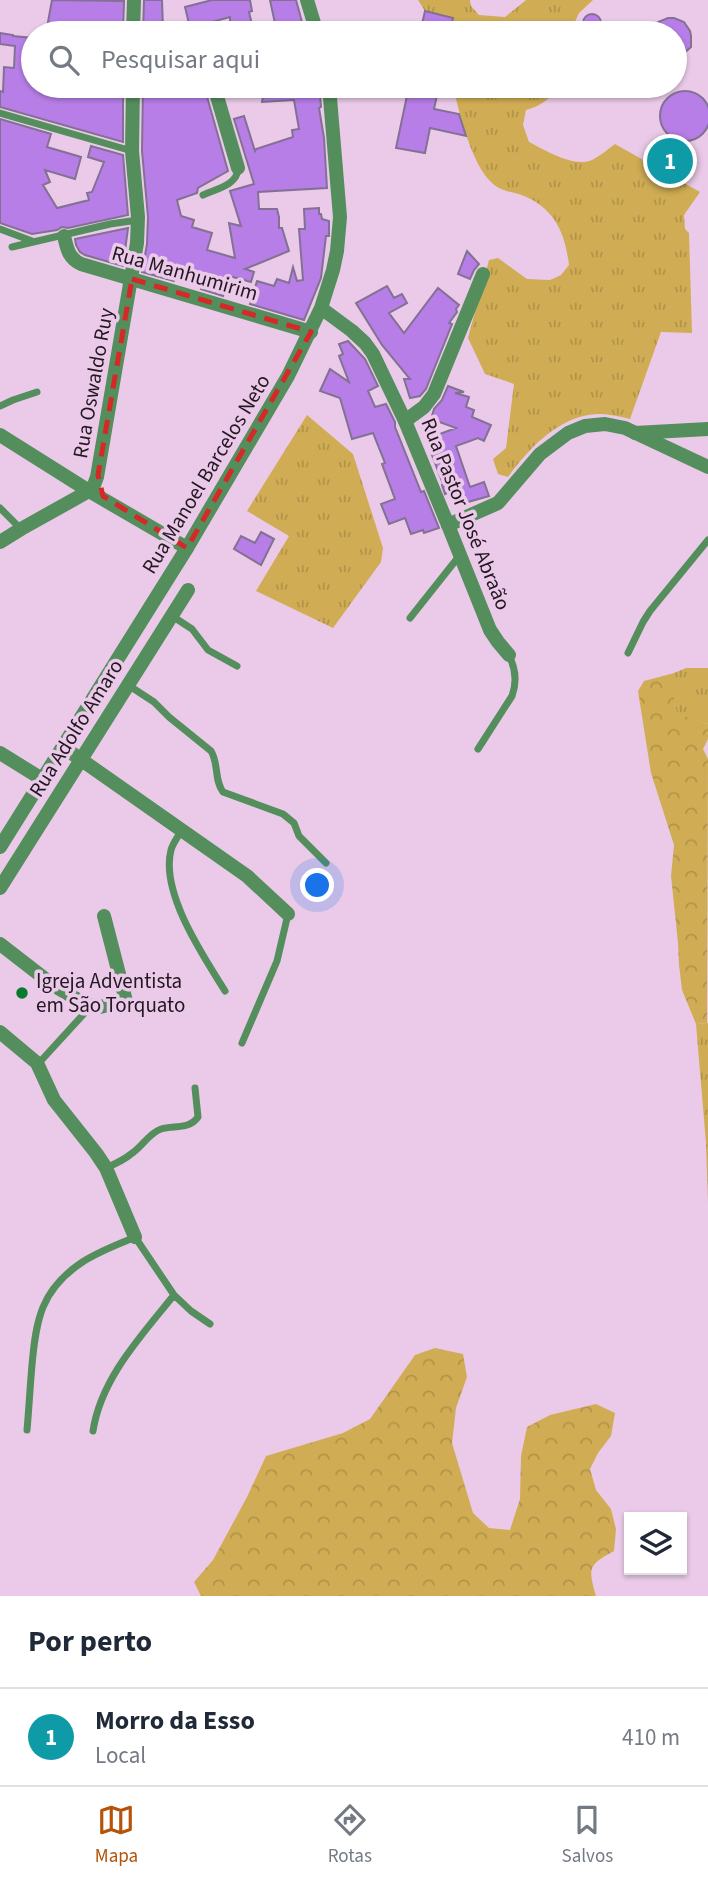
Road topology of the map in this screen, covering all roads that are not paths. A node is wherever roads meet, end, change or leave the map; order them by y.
1 (134, 0) edge
2 (307, 0) edge
3 (133, 21) edge
4 (313, 21) edge
5 (133, 98) edge
6 (218, 98) edge
7 (331, 98) edge
8 (0, 113) edge
9 (132, 151) junction
10 (238, 168) joint
11 (203, 195) dead end
12 (138, 220) junction
13 (0, 229) edge
14 (64, 236) junction
15 (34, 242) junction
16 (12, 247) dead end
17 (483, 274) dead end
18 (132, 279) junction
19 (321, 308) junction
20 (311, 332) junction
21 (37, 392) dead end
22 (0, 406) edge
23 (405, 421) junction
24 (708, 429) edge
25 (635, 433) junction
26 (0, 435) edge
27 (708, 467) edge
28 (99, 468) junction
29 (89, 491) junction
30 (107, 502) junction
31 (0, 508) edge
32 (448, 525) junction
33 (21, 529) junction
34 (708, 540) edge
35 (0, 542) edge
36 (187, 548) junction
37 (460, 555) junction
38 (188, 590) dead end
39 (172, 616) junction
40 (410, 618) dead end
41 (628, 653) dead end
42 (509, 655) joint
43 (237, 666) dead end
44 (128, 685) junction
45 (62, 747) junction
46 (478, 749) dead end
47 (0, 753) edge
48 (81, 760) junction
49 (42, 779) junction
50 (181, 830) junction
51 (0, 847) edge
52 (326, 863) dead end
53 (0, 888) edge
54 (288, 914) joint
55 (104, 916) dead end
56 (0, 944) edge
57 (225, 991) dead end
58 (92, 1006) junction
59 (0, 1032) edge
60 (242, 1043) dead end
61 (38, 1064) junction
62 (195, 1088) dead end
63 (106, 1168) junction
64 (135, 1237) junction
65 (174, 1295) junction
66 (210, 1324) dead end
67 (27, 1430) dead end
68 (93, 1430) dead end

1 - 3 street
2 - 4 street
5 - 9 street, Rua Oswaldo Ruy
6 - 10 street
7 - 19 street, Rua Manoel Barcelos Neto
8 - 9 lane
9 - 12 street, Rua Oswaldo Ruy
10 - 11 lane
12 - 14 lane
12 - 18 street, Rua Oswaldo Ruy
13 - 15 lane
14 - 15 lane
14 - 18 street, Rua Manhumirim
15 - 16 lane
17 - 23 street
18 - 20 street, Rua Manhumirim
18 - 28 street, Rua Oswaldo Ruy
19 - 20 street, Rua Manoel Barcelos Neto
19 - 23 street, Rua Pastor José Abraão
20 - 36 street, Rua Manoel Barcelos Neto
21 - 22 lane
23 - 32 street, Rua Pastor José Abraão
24 - 25 street
25 - 27 street
25 - 32 street
26 - 29 street
28 - 29 street, Rua Oswaldo Ruy
28 - 30 street
29 - 30 street
29 - 33 street
30 - 36 street
31 - 33 lane
32 - 37 street, Rua Pastor José Abraão
33 - 35 street
34 - 41 lane
36 - 45 street, Rua Manoel Barcelos Neto
37 - 40 lane
37 - 42 street, Rua Pastor José Abraão
38 - 39 street, Rua Adolfo Amaro
39 - 43 lane
39 - 44 street, Rua Adolfo Amaro
42 - 46 lane, Rua Pastor José Abraão
44 - 48 street, Rua Adolfo Amaro
44 - 52 lane
45 - 48 street
45 - 49 street, Rua Manoel Barcelos Neto
47 - 49 street
48 - 50 street
48 - 53 street, Rua Adolfo Amaro
49 - 51 street, Rua Manoel Barcelos Neto
50 - 54 street
50 - 57 lane
54 - 60 lane
55 - 58 street
56 - 58 street
58 - 61 lane
59 - 61 street
61 - 63 street
62 - 63 lane
63 - 64 street
64 - 65 lane
64 - 67 lane
65 - 66 lane
65 - 68 lane

